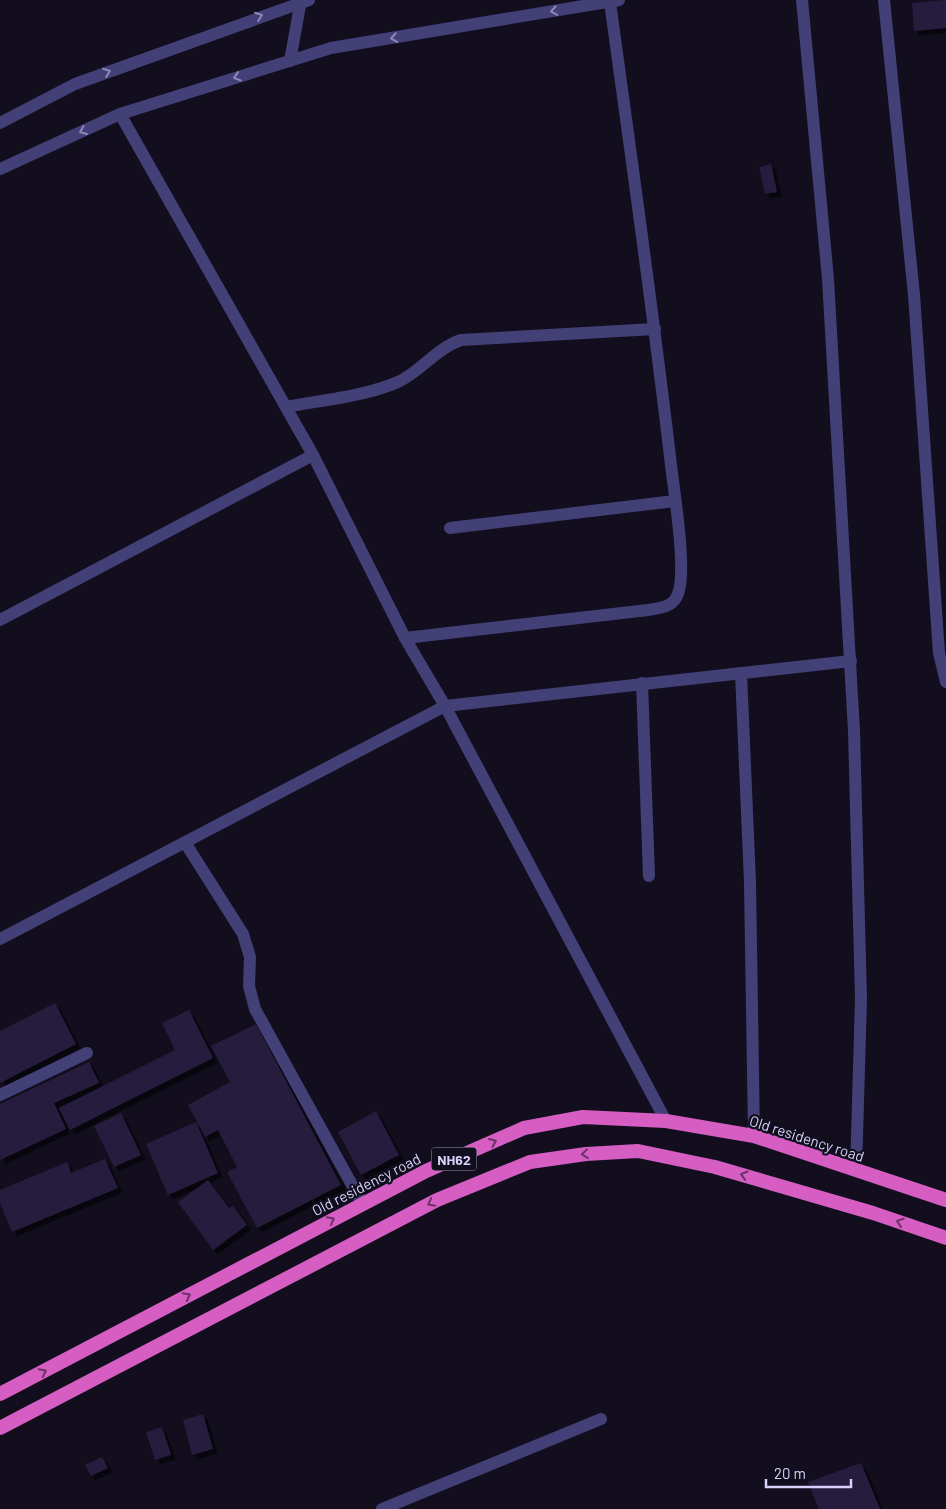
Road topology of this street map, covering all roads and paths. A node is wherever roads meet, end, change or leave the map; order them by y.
1 (802, 0) edge
2 (884, 0) edge
3 (303, 1) edge
4 (615, 1) edge
5 (290, 61) junction
6 (120, 114) junction
7 (0, 123) edge
8 (0, 169) edge
9 (655, 329) junction
10 (286, 407) junction
11 (313, 455) junction
12 (675, 501) junction
13 (450, 528) dead end
14 (0, 620) edge
15 (405, 638) junction
16 (850, 661) junction
17 (741, 673) junction
18 (946, 682) edge
19 (642, 683) junction
20 (445, 706) junction
21 (186, 844) junction
22 (649, 876) dead end
23 (0, 939) edge
24 (87, 1053) dead end
25 (0, 1095) edge
26 (666, 1121) junction
27 (754, 1136) junction
28 (856, 1171) junction
29 (946, 1200) edge
30 (362, 1203) junction
31 (946, 1238) edge
32 (0, 1394) edge
33 (601, 1419) dead end
34 (0, 1428) edge
35 (382, 1509) edge

1 - 16 street
2 - 18 street
3 - 5 street
7 -> 3 street
4 -> 5 street
4 - 9 street
5 -> 6 street
6 -> 8 street
6 - 10 street
9 - 10 street
9 - 12 street
10 - 11 street
11 - 14 street
11 - 15 street
12 - 13 street
12 - 15 street
15 - 20 street
16 - 17 street
16 - 28 street
17 - 19 street
17 - 27 street
19 - 20 street
19 - 22 street
20 - 21 street
20 - 26 street
21 - 23 street
21 - 30 street
24 - 25 street
26 - 27 highway, Old residency road / NH62
30 -> 26 highway, Old residency road / NH62
27 - 28 highway, Old residency road / NH62
28 - 29 highway, Old residency road / NH62
32 -> 30 highway, Old residency road / NH62
31 -> 34 highway, NH62
33 - 35 street

